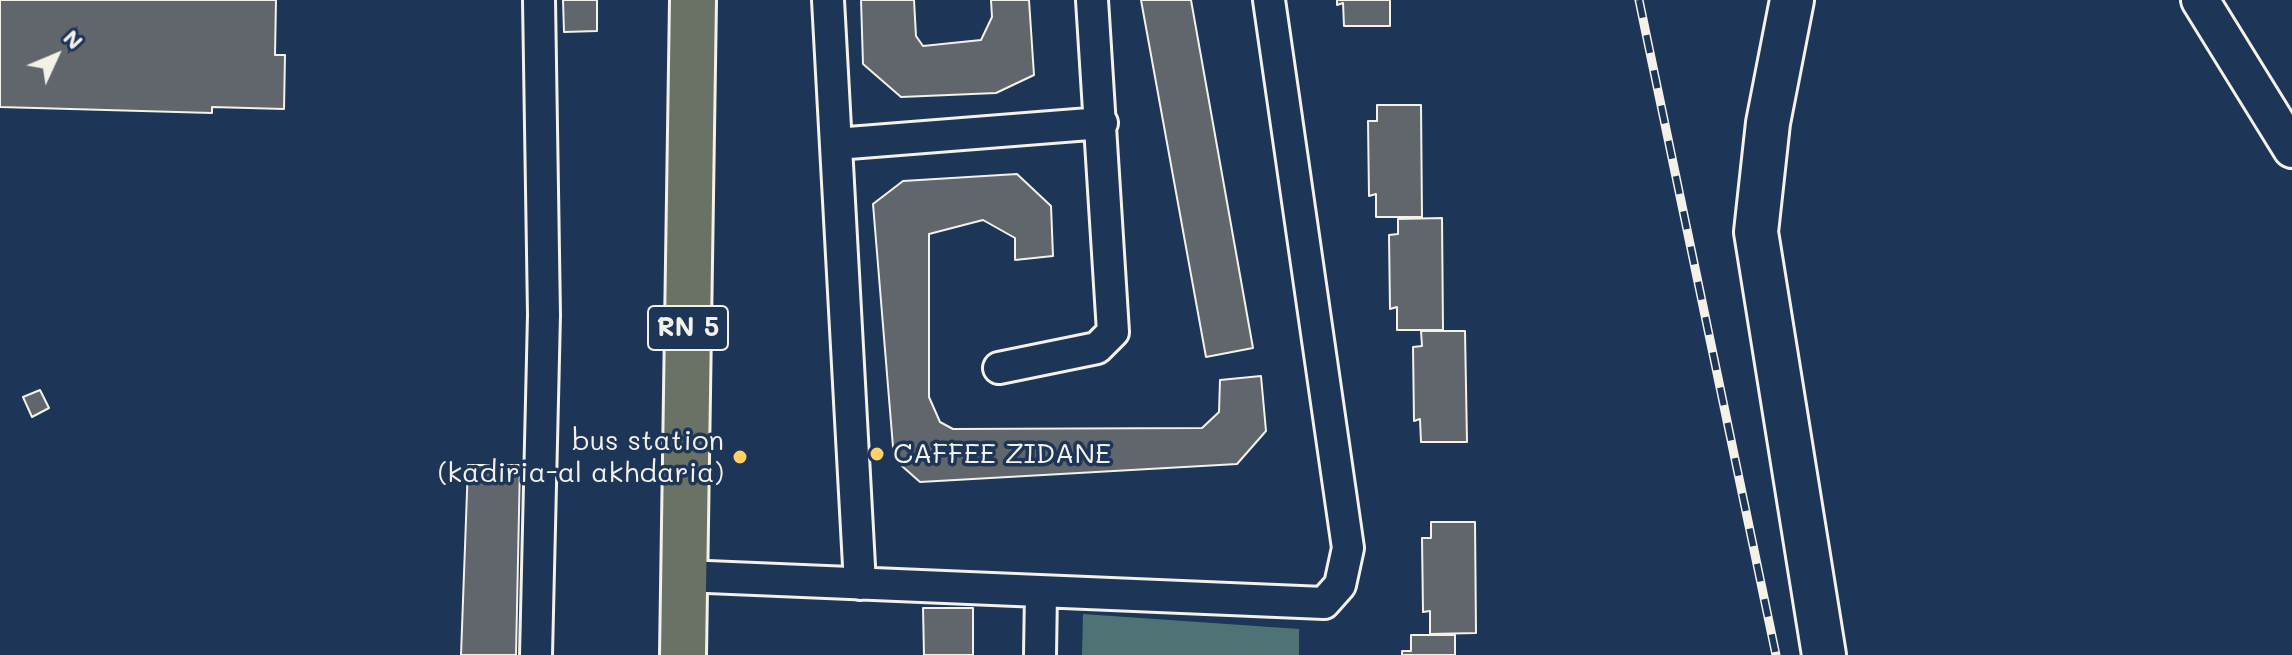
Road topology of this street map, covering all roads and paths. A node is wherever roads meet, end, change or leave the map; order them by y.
1 (539, 0) edge
2 (693, 0) edge
3 (828, 0) edge
4 (1092, 0) edge
5 (1269, 0) edge
6 (1792, 0) edge
7 (2200, 0) edge
8 (1102, 123) junction
9 (836, 144) junction
10 (2292, 149) edge
11 (999, 368) dead end
12 (684, 576) junction
13 (860, 584) junction
14 (1041, 592) junction
15 (536, 655) edge
16 (683, 655) edge
17 (1040, 655) edge
18 (1824, 655) edge

1 - 15 street
2 - 12 main road, RN 5
3 - 9 street
4 - 8 street
5 - 14 street
6 - 18 main road
7 - 10 street
8 - 9 street
8 - 11 street
9 - 13 street
12 - 13 street
12 - 16 main road, RN 5
13 - 14 street
14 - 17 street

